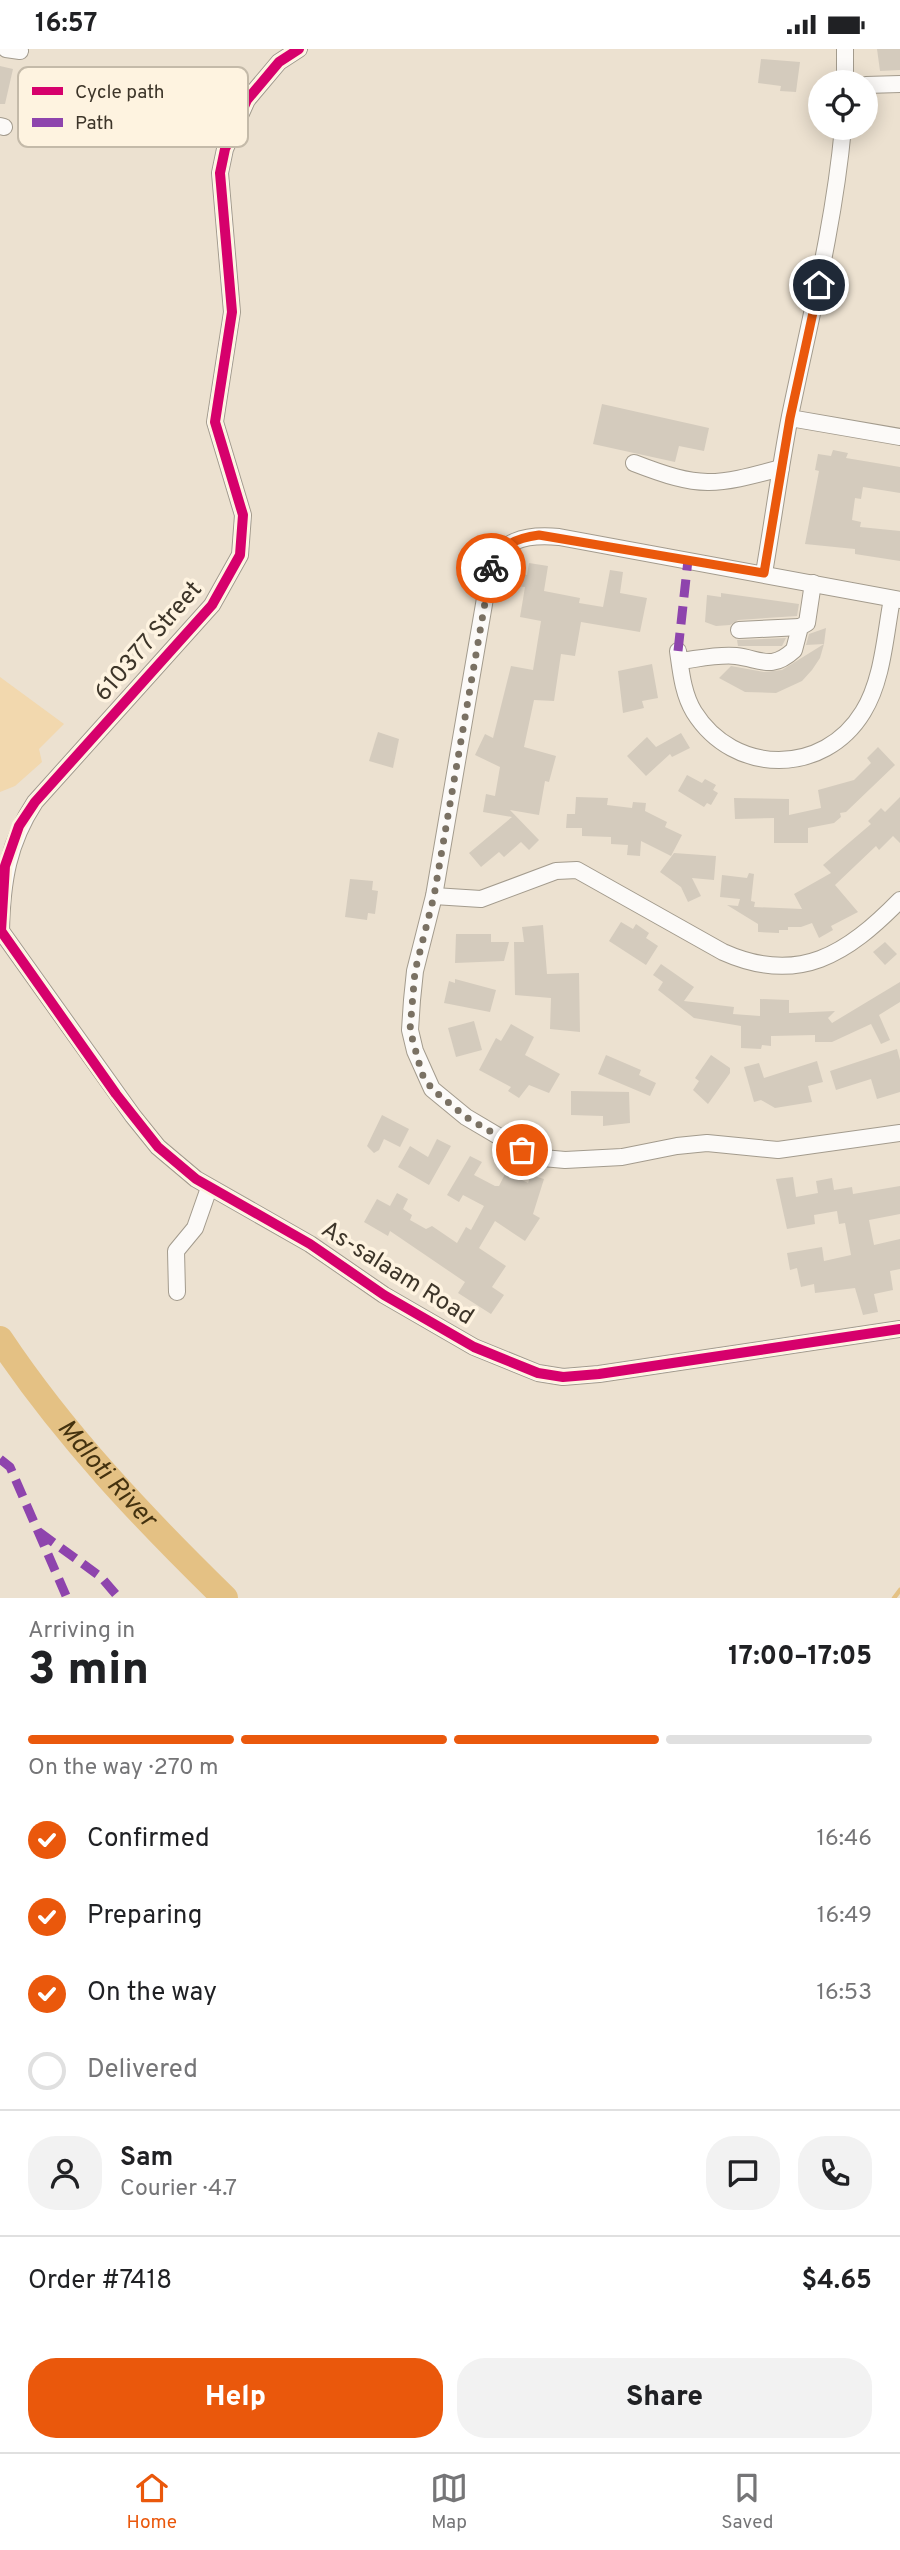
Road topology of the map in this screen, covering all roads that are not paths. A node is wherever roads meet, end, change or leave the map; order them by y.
1 (299, 49) edge
2 (845, 49) edge
3 (845, 70) edge
4 (900, 84) edge
5 (878, 85) edge
6 (248, 99) edge
7 (842, 140) edge
8 (226, 147) edge
9 (790, 418) junction
10 (900, 437) edge
11 (634, 463) dead end
12 (781, 468) junction
13 (764, 573) junction
14 (813, 583) junction
15 (896, 600) edge
16 (800, 627) junction
17 (739, 629) dead end
18 (434, 896) junction
19 (900, 900) edge
20 (0, 931) edge
21 (900, 1133) edge
22 (209, 1188) junction
23 (177, 1292) dead end
24 (900, 1329) edge

1 - 6 street, 610377 Street
2 - 3 street
4 - 5 street
7 - 9 street
8 - 20 street, 610377 Street
9 - 10 street
9 - 12 street
11 - 12 street
12 - 13 street
13 - 14 street
13 - 18 street
14 - 15 street
14 - 16 street
15 - 16 street
16 - 17 street
18 - 19 street
18 - 21 street
20 - 22 street, As-salaam Road
22 - 23 street
22 - 24 street, As-salaam Road

